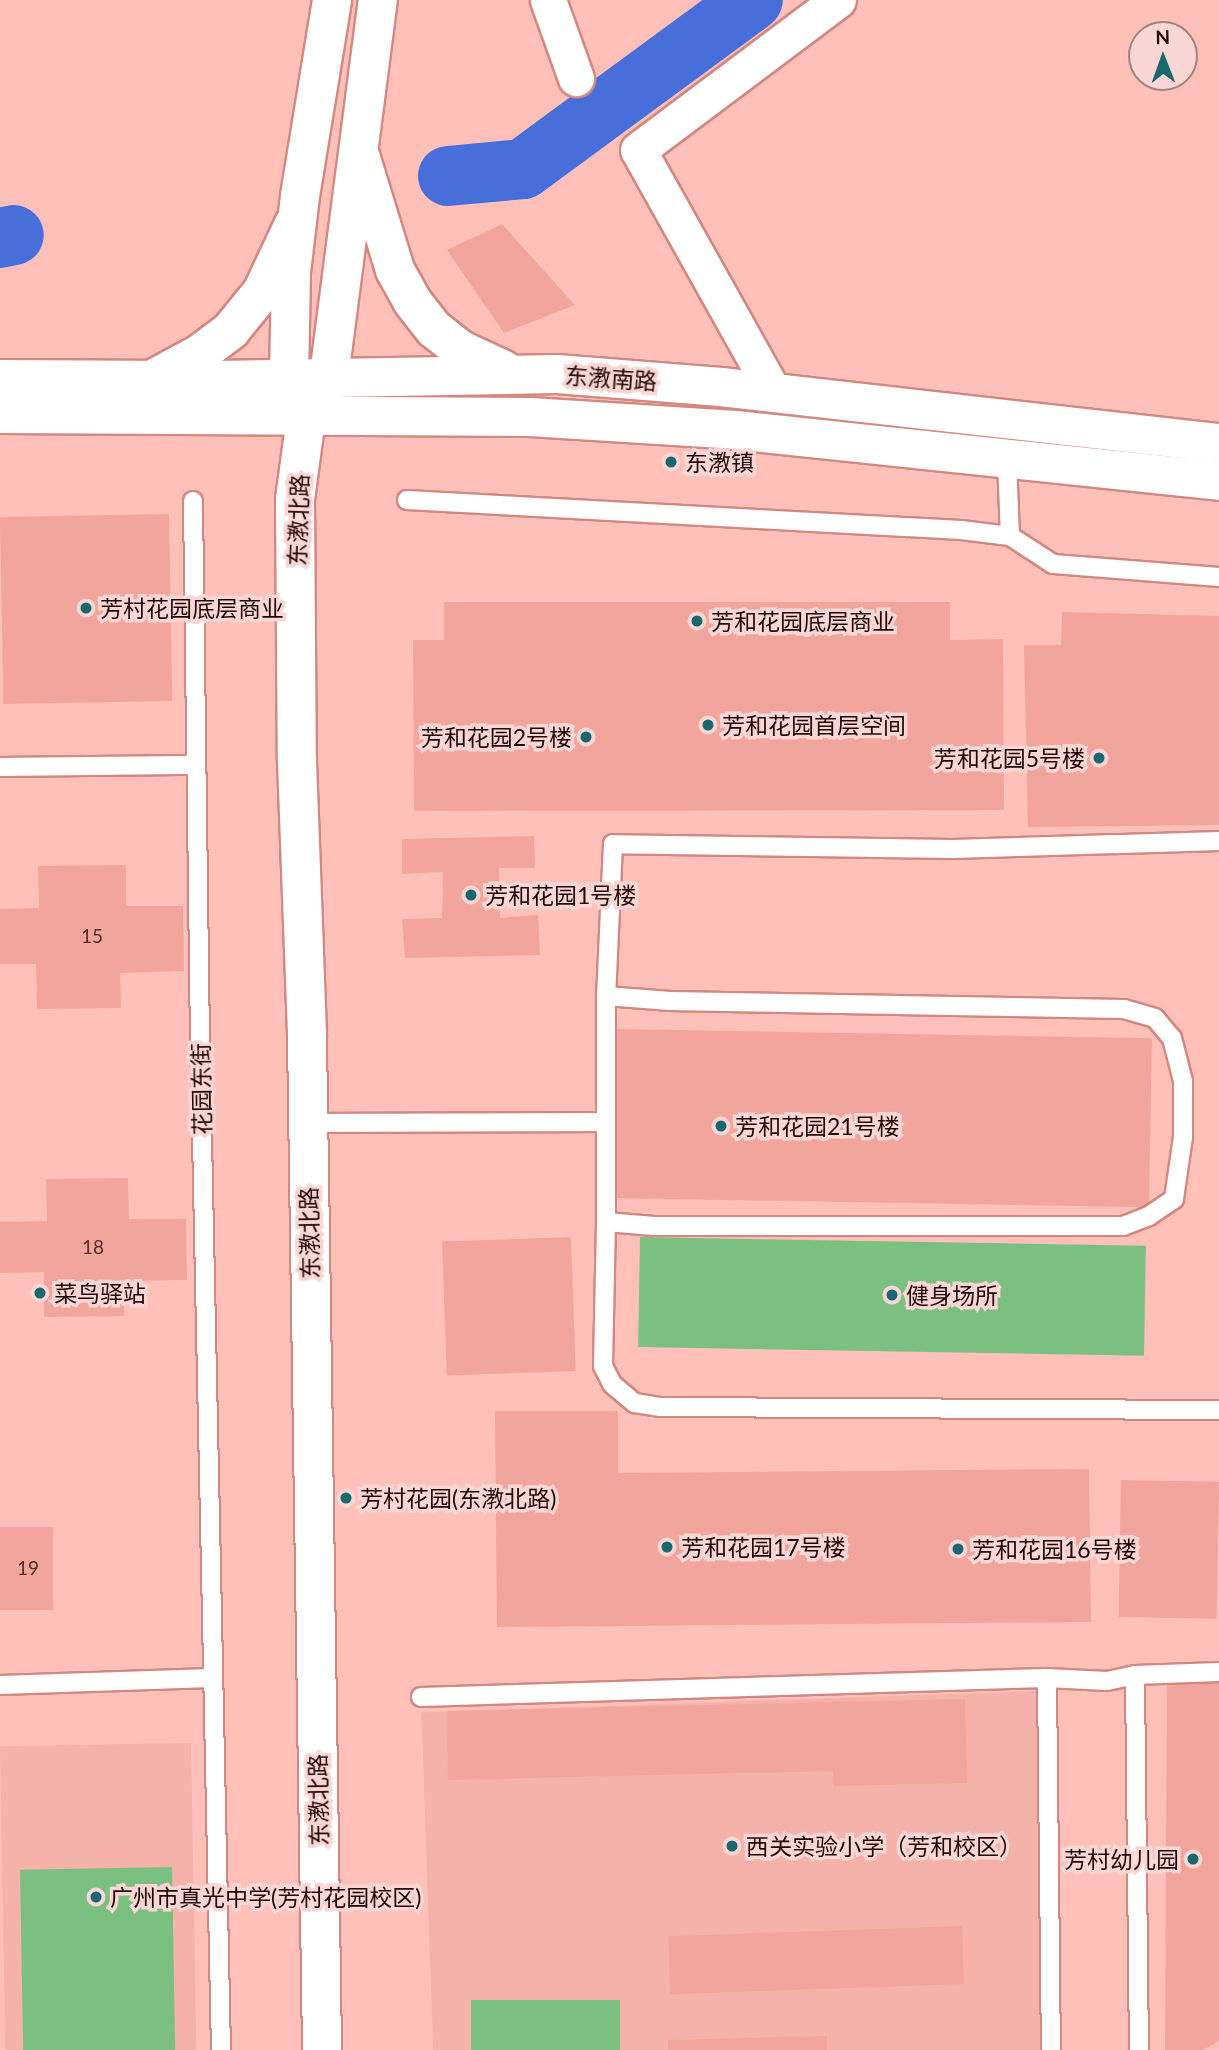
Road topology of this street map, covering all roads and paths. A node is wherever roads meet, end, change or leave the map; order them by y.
1 (332, 0) edge
2 (378, 0) edge
3 (548, 0) edge
4 (838, 0) edge
5 (576, 78) dead end
6 (359, 152) junction
7 (298, 215) junction
8 (512, 374) junction
9 (329, 376) junction
10 (289, 378) junction
11 (0, 379) edge
12 (150, 380) junction
13 (774, 393) junction
14 (0, 414) edge
15 (306, 418) junction
16 (1219, 443) edge
17 (1007, 459) junction
18 (1219, 481) edge
19 (407, 500) dead end
20 (193, 501) dead end
21 (1010, 536) junction
22 (1219, 578) edge
23 (196, 765) junction
24 (0, 767) edge
25 (1219, 841) edge
26 (606, 996) junction
27 (605, 1122) junction
28 (307, 1123) junction
29 (606, 1222) junction
30 (1219, 1410) edge
31 (1219, 1672) edge
32 (1135, 1675) junction
33 (212, 1678) junction
34 (1047, 1678) junction
35 (0, 1685) edge
36 (421, 1697) dead end
37 (222, 2050) edge
38 (322, 2050) edge
39 (1051, 2050) edge
40 (1139, 2050) edge

1 - 7 street, 东漖北路
2 - 6 street, 东漖北路
3 - 5 street
4 - 13 street
6 - 8 street
6 - 9 street, 东漖北路
7 - 10 street, 东漖北路
7 - 12 street
8 - 9 street, 东漖南路
8 - 13 street, 东漖南路
9 - 10 street, 东漖南路
9 - 15 street, 东漖北路
10 - 12 street, 东漖南路
10 - 15 street, 东漖北路
11 - 12 street, 东漖南路
13 - 16 street, 东漖南路
14 - 15 street, 东漖南路
15 - 17 street, 东漖南路
15 - 28 street, 东漖北路
17 - 18 street, 东漖南路
17 - 21 lane
19 - 21 lane
20 - 23 lane, 花园东街
21 - 22 lane
23 - 24 lane
23 - 33 lane, 花园东街
25 - 26 lane
26 - 27 lane
26 - 29 lane
27 - 28 lane
27 - 29 lane
28 - 38 street, 东漖北路
29 - 30 lane
31 - 32 lane
32 - 34 lane
32 - 40 lane
33 - 35 lane
33 - 37 lane, 花园东街
34 - 36 lane
34 - 39 lane

